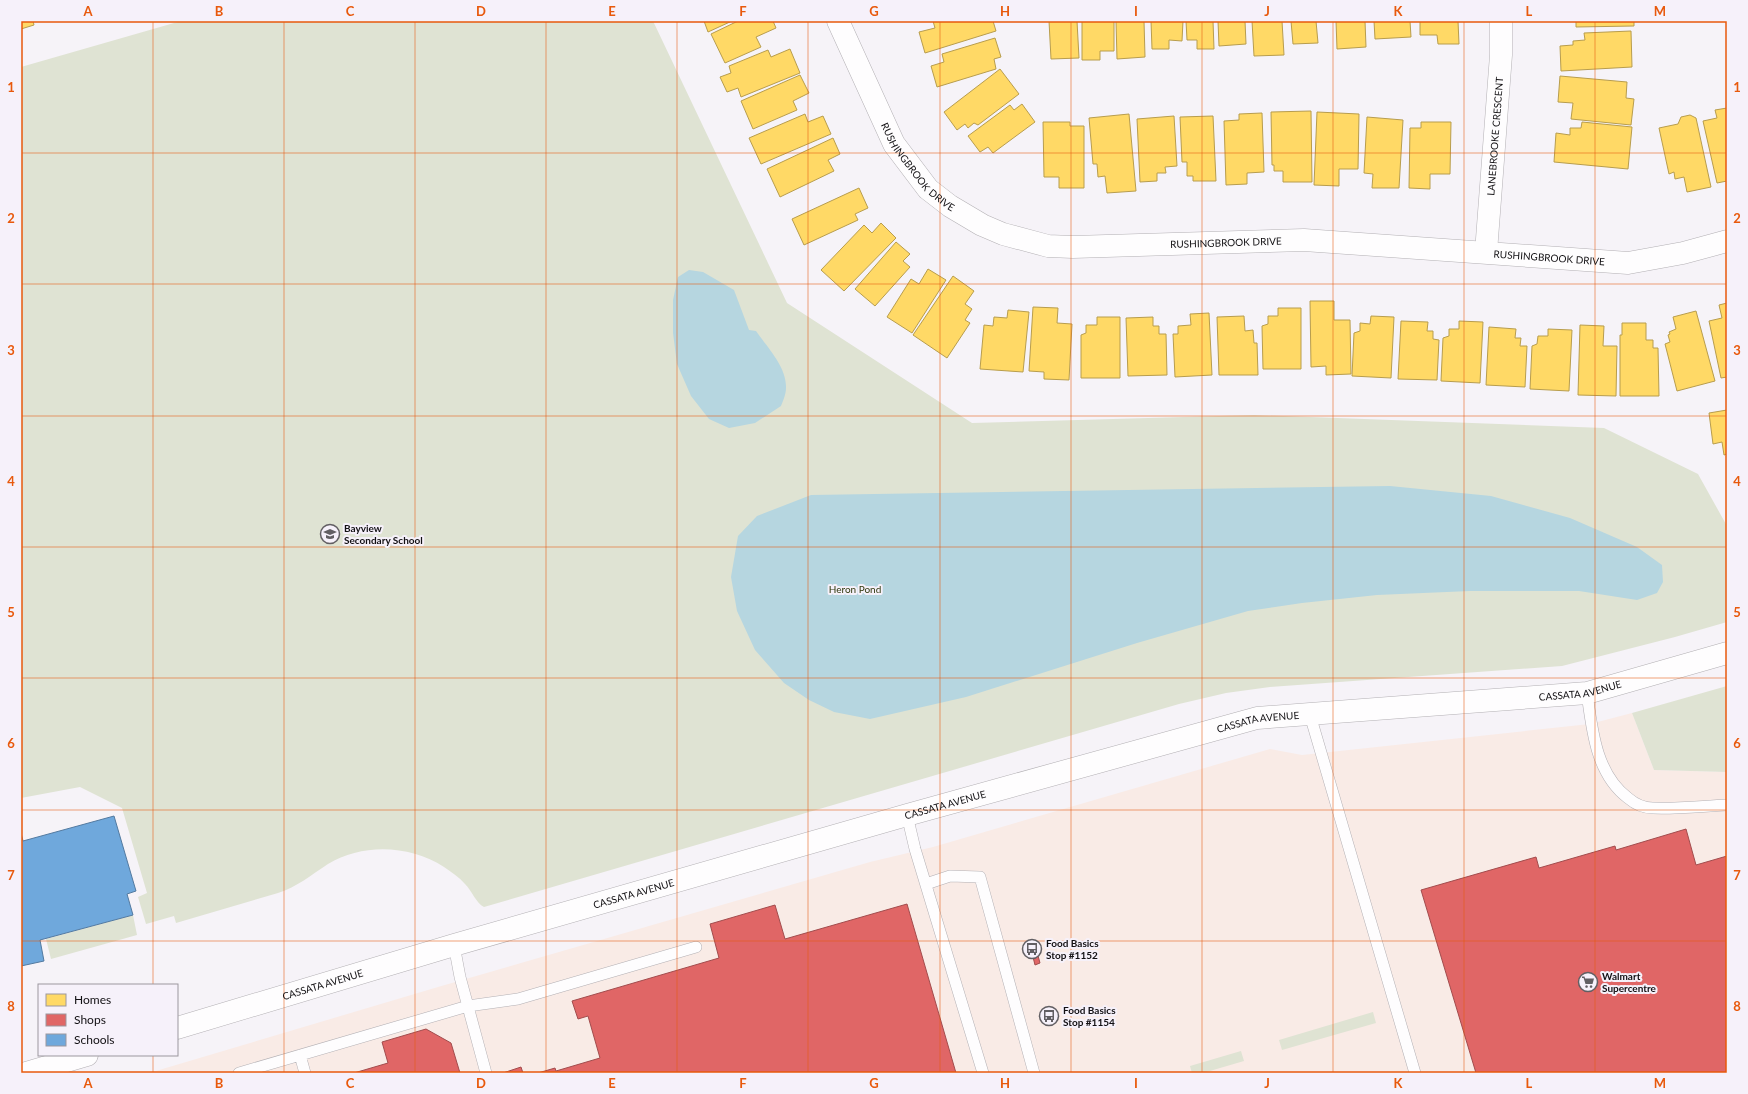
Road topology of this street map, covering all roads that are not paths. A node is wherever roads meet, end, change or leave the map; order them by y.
1 (838, 21) edge
2 (1501, 21) edge
3 (1727, 241) edge
4 (1486, 252) junction
5 (1727, 653) edge
6 (1587, 693) junction
7 (1310, 714) junction
8 (1727, 805) edge
9 (907, 815) junction
10 (926, 884) junction
11 (454, 945) junction
12 (696, 947) dead end
13 (468, 1006) junction
14 (178, 1028) edge
15 (300, 1055) junction
16 (84, 1056) edge
17 (26, 1073) edge
18 (239, 1073) edge
19 (306, 1073) edge
20 (486, 1073) edge
21 (983, 1073) edge
22 (1034, 1073) edge
23 (1415, 1073) edge

1 - 4 street, RUSHINGBROOK DRIVE
2 - 4 street, LANEBROOKE CRESCENT
3 - 4 street, RUSHINGBROOK DRIVE
5 - 6 street, CASSATA AVENUE
6 - 7 street, CASSATA AVENUE
6 - 8 lane
7 - 9 street, CASSATA AVENUE
7 - 23 lane
9 - 10 lane
9 - 11 street, CASSATA AVENUE
10 - 21 lane
10 - 22 lane
11 - 13 lane
11 - 14 street, CASSATA AVENUE
12 - 13 lane
13 - 15 lane
13 - 20 lane
15 - 18 lane
15 - 19 lane
16 - 17 street

